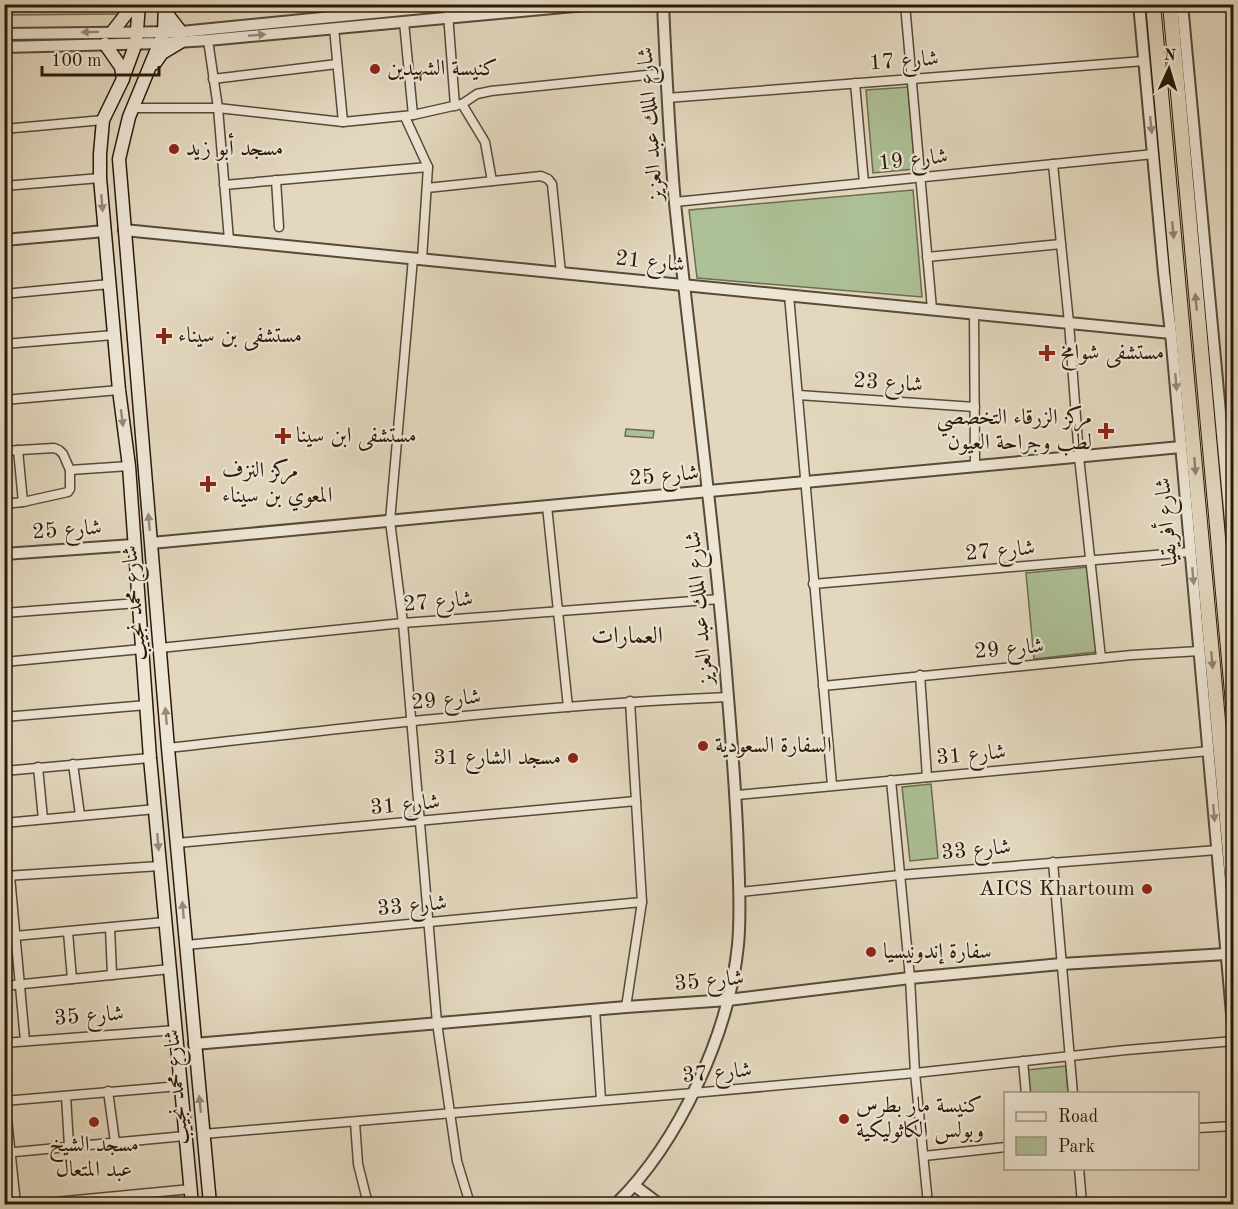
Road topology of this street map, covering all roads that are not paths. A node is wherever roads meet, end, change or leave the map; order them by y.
1 (134, 4) edge
2 (139, 4) edge
3 (165, 4) edge
4 (463, 4) edge
5 (596, 4) edge
6 (663, 4) edge
7 (905, 4) edge
8 (1139, 4) edge
9 (1153, 4) edge
10 (1170, 4) edge
11 (1182, 4) edge
12 (448, 6) edge
13 (448, 18) junction
14 (404, 22) junction
15 (339, 24) junction
16 (113, 31) junction
17 (4, 34) edge
18 (137, 37) junction
19 (162, 37) junction
20 (181, 37) junction
21 (208, 40) junction
22 (105, 44) junction
23 (4, 47) edge
24 (1144, 61) junction
25 (337, 64) junction
26 (666, 73) junction
27 (145, 76) junction
28 (213, 79) junction
29 (911, 79) junction
30 (122, 81) junction
31 (855, 83) junction
32 (667, 98) junction
33 (459, 105) junction
34 (133, 108) junction
35 (218, 108) junction
36 (409, 116) junction
37 (103, 120) junction
38 (343, 122) junction
39 (4, 129) edge
40 (1154, 154) junction
41 (1053, 164) junction
42 (428, 167) junction
43 (920, 177) junction
44 (100, 178) junction
45 (276, 180) junction
46 (492, 181) junction
47 (864, 183) junction
48 (224, 185) junction
49 (4, 186) edge
50 (427, 188) junction
51 (675, 202) junction
52 (1165, 209) junction
53 (279, 227) dead end
54 (124, 230) junction
55 (105, 231) junction
56 (4, 240) edge
57 (229, 240) junction
58 (1061, 244) junction
59 (927, 257) junction
60 (418, 259) junction
61 (561, 273) junction
62 (110, 284) junction
63 (685, 285) junction
64 (4, 294) edge
65 (789, 295) junction
66 (932, 309) junction
67 (975, 313) junction
68 (1069, 323) junction
69 (1171, 333) junction
70 (114, 335) junction
71 (4, 344) edge
72 (119, 390) junction
73 (798, 395) junction
74 (4, 400) edge
75 (975, 407) junction
76 (1181, 447) junction
77 (18, 450) junction
78 (4, 451) edge
79 (1079, 457) junction
80 (129, 466) junction
81 (975, 466) junction
82 (70, 470) junction
83 (807, 482) junction
84 (708, 491) junction
85 (23, 502) junction
86 (4, 504) edge
87 (547, 506) junction
88 (390, 521) junction
89 (151, 543) junction
90 (133, 544) junction
91 (1190, 552) junction
92 (4, 555) edge
93 (1092, 560) junction
94 (1233, 563) edge
95 (813, 584) junction
96 (720, 599) junction
97 (138, 603) junction
98 (558, 610) junction
99 (4, 613) edge
100 (403, 622) junction
101 (160, 648) junction
102 (142, 649) junction
103 (1200, 651) junction
104 (1101, 658) junction
105 (4, 662) edge
106 (920, 675) junction
107 (823, 686) junction
108 (728, 697) junction
109 (630, 701) junction
110 (147, 705) junction
111 (568, 707) junction
112 (1233, 715) edge
113 (4, 717) edge
114 (412, 721) junction
115 (168, 747) junction
116 (1209, 752) junction
117 (150, 758) junction
118 (72, 764) junction
119 (38, 767) junction
120 (1210, 767) junction
121 (4, 771) edge
122 (927, 777) junction
123 (891, 780) junction
124 (832, 785) junction
125 (1224, 789) junction
126 (737, 795) junction
127 (636, 801) junction
128 (156, 809) junction
129 (80, 815) junction
130 (43, 819) junction
131 (420, 822) junction
132 (4, 823) edge
133 (177, 843) junction
134 (1217, 850) junction
135 (1053, 862) junction
136 (160, 866) junction
137 (900, 875) junction
138 (7, 876) edge
139 (740, 892) junction
140 (1233, 897) edge
141 (642, 902) junction
142 (165, 922) junction
143 (427, 922) junction
144 (110, 928) junction
145 (68, 932) junction
146 (15, 936) junction
147 (4, 937) edge
148 (186, 945) junction
149 (1226, 954) junction
150 (1061, 964) junction
151 (170, 969) junction
152 (112, 975) junction
153 (910, 978) junction
154 (72, 979) junction
155 (20, 985) junction
156 (4, 986) edge
157 (728, 1000) junction
158 (626, 1007) junction
159 (595, 1009) junction
160 (437, 1023) junction
161 (176, 1030) junction
162 (1233, 1036) edge
163 (25, 1041) junction
164 (1233, 1041) edge
165 (4, 1043) edge
166 (194, 1044) junction
167 (1069, 1055) junction
168 (1023, 1061) junction
169 (915, 1073) junction
170 (180, 1086) junction
171 (4, 1090) edge
172 (108, 1091) junction
173 (1026, 1092) edge
174 (1072, 1092) edge
175 (693, 1093) junction
176 (66, 1096) junction
177 (602, 1100) junction
178 (5, 1101) edge
179 (450, 1114) junction
180 (356, 1122) junction
181 (1233, 1126) edge
182 (1199, 1128) edge
183 (203, 1134) junction
184 (185, 1136) junction
185 (114, 1142) junction
186 (69, 1146) junction
187 (1004, 1147) edge
188 (7, 1152) edge
189 (924, 1156) junction
190 (1079, 1170) edge
191 (635, 1186) junction
192 (190, 1189) junction
193 (16, 1204) edge
194 (35, 1204) edge
195 (192, 1204) edge
196 (210, 1204) edge
197 (368, 1204) edge
198 (470, 1204) edge
199 (616, 1204) edge
200 (659, 1204) edge
201 (928, 1204) edge
202 (1082, 1204) edge

1 - 16 main road
2 - 18 main road, شارع محمد نجيب
3 - 19 main road, شارع محمد نجيب
3 - 20 main road
4 - 12 street
5 - 13 street
6 - 26 street, شارع الملك عبد العزيز
7 - 29 street
8 - 24 street, شارع أفريقيا
9 - 52 highway, شارع أفريقيا
112 -> 10 highway
11 - 94 street
12 - 13 street
12 - 15 street
13 - 14 street
13 - 33 street
14 - 15 street
14 - 36 street
15 - 20 street
21 -> 15 street
15 - 25 street
16 -> 17 street
16 - 18 street
18 - 19 street
18 - 22 street
18 - 30 main road, شارع محمد نجيب
19 - 20 street
19 - 27 main road, شارع محمد نجيب
20 - 21 street
20 - 27 main road
21 - 28 street
22 - 23 street
22 - 30 main road
24 - 29 street, شارع 17
24 -> 40 street, شارع أفريقيا
25 - 28 street
25 - 38 street
26 - 32 street, شارع الملك عبد العزيز
26 - 33 street
27 - 34 main road, شارع محمد نجيب
28 - 35 street
29 - 31 street, شارع 17
29 - 43 street
30 - 37 main road, شارع محمد نجيب
31 - 32 street, شارع 17
31 - 47 street
32 - 51 street, شارع الملك عبد العزيز
33 - 36 street
33 - 46 street
34 - 35 street
34 - 54 main road, شارع محمد نجيب
35 - 38 street
35 - 48 street
36 - 38 street
36 - 42 street
37 - 39 street
37 - 44 main road, شارع محمد نجيب
40 - 41 street, شارع 19
40 - 52 street, شارع أفريقيا
41 - 43 street, شارع 19
41 - 58 street
42 - 45 street
42 - 50 street
43 - 47 street, شارع 19
43 - 59 street
44 - 49 street
44 -> 55 main road, شارع محمد نجيب
45 - 48 street
45 - 53 street
46 - 50 street
46 - 61 street
47 - 51 street, شارع 19
48 - 57 street
50 - 60 street
51 - 63 street, شارع الملك عبد العزيز
52 - 69 street, شارع أفريقيا
52 -> 125 highway, شارع أفريقيا
54 - 57 street, شارع 21
89 -> 54 main road, شارع محمد نجيب
55 - 56 street
55 - 62 main road, شارع محمد نجيب
57 - 60 street, شارع 21
58 - 59 street
58 - 68 street
59 - 66 street
60 - 61 street, شارع 21
60 - 88 street
61 - 63 street, شارع 21
62 - 64 street
62 - 70 main road, شارع محمد نجيب
63 - 65 street, شارع 21
63 - 84 street, شارع الملك عبد العزيز
65 - 66 street, شارع 21
65 - 73 street
66 - 67 street, شارع 21
67 - 68 street, شارع 21
67 - 75 street
68 - 69 street, شارع 21
68 - 79 street
69 -> 76 street, شارع أفريقيا
70 - 71 street
70 - 72 main road, شارع محمد نجيب
72 - 74 street
72 -> 80 main road, شارع محمد نجيب
73 - 75 street, شارع 23
73 - 83 street
75 - 81 street
76 - 79 street, شارع 25
76 - 91 street, شارع أفريقيا
77 - 78 street
77 - 82 street
77 - 85 street
79 - 81 street, شارع 25
79 - 93 street
80 - 82 street
80 - 90 main road, شارع محمد نجيب
81 - 83 street, شارع 25
82 - 85 street
83 - 84 street, شارع 25
83 - 95 street
84 - 87 street, شارع 25
84 - 96 street, شارع الملك عبد العزيز
85 - 86 street
87 - 88 street, شارع 25
87 - 98 street
88 - 89 street, شارع 25
88 - 100 street
89 - 90 street
89 - 101 main road, شارع محمد نجيب
90 - 92 street, شارع 25
90 - 97 main road, شارع محمد نجيب
91 - 93 street, شارع 27
91 -> 103 street, شارع أفريقيا
93 - 95 street, شارع 27
93 - 104 street
95 - 107 street
96 - 98 street, شارع 27
96 - 108 street, شارع الملك عبد العزيز
97 - 99 street
97 - 102 main road, شارع محمد نجيب
98 - 100 street, شارع 27
98 - 111 street
100 - 101 street, شارع 27
100 - 114 street
115 -> 101 main road, شارع محمد نجيب
102 - 105 street
102 - 110 main road, شارع محمد نجيب
103 - 104 street, شارع 29
103 - 116 street, شارع أفريقيا
104 - 106 street, شارع 29
106 - 107 street, شارع 29
106 - 122 street
107 - 124 street
108 - 109 street, شارع 29
108 - 126 street, شارع الملك عبد العزيز
109 - 111 street, شارع 29
109 - 127 street
110 - 113 street
110 - 117 main road, شارع محمد نجيب
111 - 114 street, شارع 29
114 - 115 street, شارع 29
114 - 131 street
115 - 133 main road, شارع محمد نجيب
116 - 120 street, شارع أفريقيا
116 - 122 street, شارع 31
117 - 118 street
117 - 128 main road, شارع محمد نجيب
118 - 119 street
118 - 129 street
119 - 121 street
119 - 130 street
120 - 125 highway
120 -> 134 street, شارع أفريقيا
122 - 123 street, شارع 31
123 - 124 street, شارع 31
123 - 137 street
124 - 126 street, شارع 31
125 - 140 highway, شارع أفريقيا
126 - 139 street, شارع الملك عبد العزيز
127 - 131 street, شارع 31
127 - 141 street
128 - 129 street
128 -> 136 main road, شارع محمد نجيب
129 - 130 street
130 - 132 street
131 - 133 street, شارع 31
131 - 143 street
148 -> 133 main road, شارع محمد نجيب
134 - 135 street, شارع 33
134 - 149 street, شارع أفريقيا
135 - 137 street, شارع 33
135 - 150 street
136 - 138 street
136 - 142 main road, شارع محمد نجيب
137 - 139 street, شارع 33
137 - 153 street
138 - 146 street
139 - 157 street, شارع الملك عبد العزيز
141 - 143 street, شارع 33
141 - 158 street
142 - 144 street
142 - 151 main road, شارع محمد نجيب
143 - 148 street, شارع 33
143 - 160 street
144 - 145 street
144 - 152 street
145 - 146 street
145 - 154 street
146 - 147 street
146 - 155 street
148 - 166 main road, شارع محمد نجيب
149 - 150 street, شارع 35
149 - 162 street, شارع أفريقيا
150 - 153 street, شارع 35
150 - 167 street
151 - 152 street
151 - 161 main road, شارع محمد نجيب
152 - 154 street
153 - 157 street, شارع 35
153 - 169 street
154 - 155 street
155 - 156 street
155 - 163 street
157 - 158 street, شارع 35
157 - 175 street, شارع الملك عبد العزيز
158 - 159 street, شارع 35
159 - 160 street, شارع 35
159 - 177 street
160 - 166 street, شارع 35
160 - 179 street
161 - 163 street, شارع 35
161 - 170 main road, شارع محمد نجيب
163 - 165 street, شارع 35
164 - 167 street, شارع 37
183 -> 166 main road, شارع محمد نجيب
167 - 168 street, شارع 37
167 - 174 street
168 - 169 street, شارع 37
168 - 173 street
169 - 175 street, شارع 37
169 - 189 street
170 - 172 street
170 - 184 main road, شارع محمد نجيب
171 - 178 street
172 - 176 street
172 - 185 street
175 - 177 street, شارع 37
175 - 191 street, شارع الملك عبد العزيز
176 - 178 street
176 - 186 street
177 - 179 street, شارع 37
178 - 188 street
179 - 180 street, شارع 37
179 - 198 street
180 - 183 street, شارع 37
180 - 197 street
181 - 182 street
183 - 196 main road, شارع محمد نجيب
184 - 185 street
184 - 192 main road, شارع محمد نجيب
185 - 186 street
186 - 188 street
187 - 189 street
188 - 193 street
189 - 201 street
190 - 202 street
191 - 199 street, شارع الملك عبد العزيز
191 - 200 street
192 - 194 street
192 - 195 main road, شارع محمد نجيب

